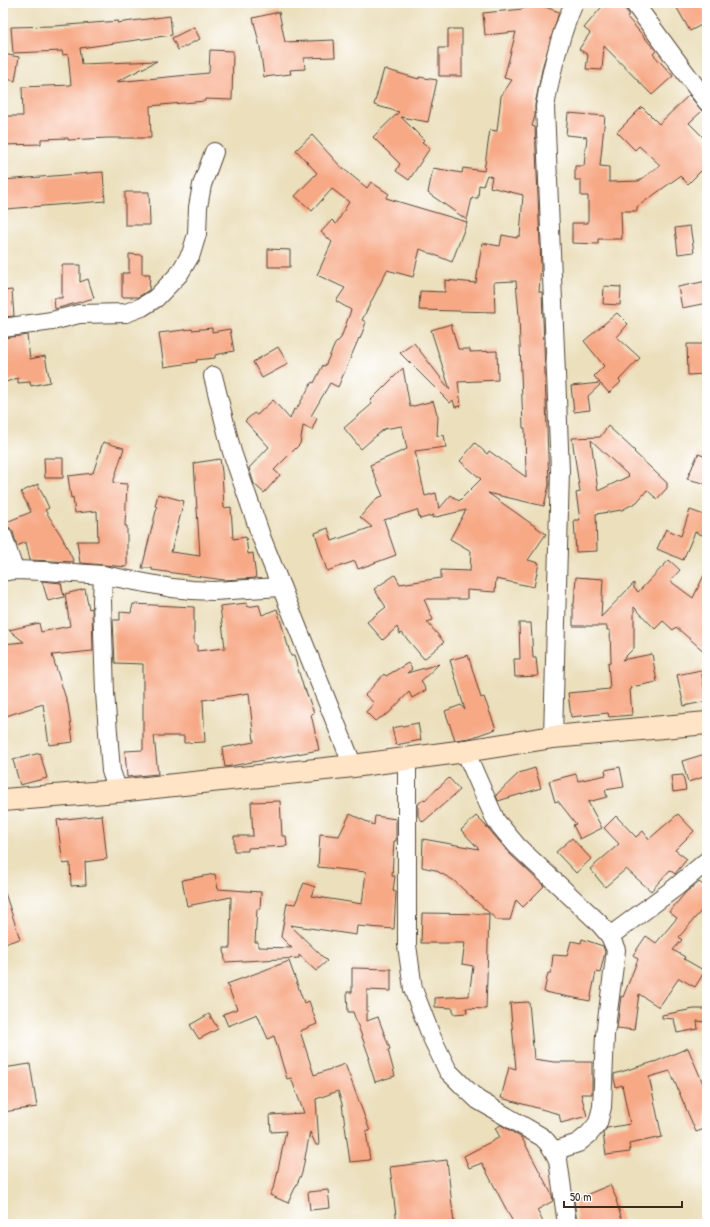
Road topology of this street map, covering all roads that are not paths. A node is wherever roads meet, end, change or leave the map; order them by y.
1 (574, 3) edge
2 (634, 3) edge
3 (707, 102) edge
4 (214, 152) dead end
5 (3, 328) edge
6 (213, 376) dead end
7 (3, 536) edge
8 (8, 571) edge
9 (103, 575) junction
10 (282, 587) junction
11 (707, 723) edge
12 (553, 737) junction
13 (465, 751) junction
14 (407, 760) junction
15 (353, 766) junction
16 (118, 791) junction
17 (3, 800) edge
18 (706, 863) edge
19 (610, 936) junction
20 (554, 1151) junction
21 (566, 1224) edge

1 - 12 street
2 - 3 street
4 - 5 street
6 - 10 street
7 - 8 street
8 - 9 street
9 - 10 street
9 - 16 street
10 - 15 street
11 - 12 street
12 - 13 street
13 - 14 street
13 - 19 street
14 - 15 street
14 - 20 street
15 - 16 street
16 - 17 street
18 - 19 street
19 - 20 street
20 - 21 street

